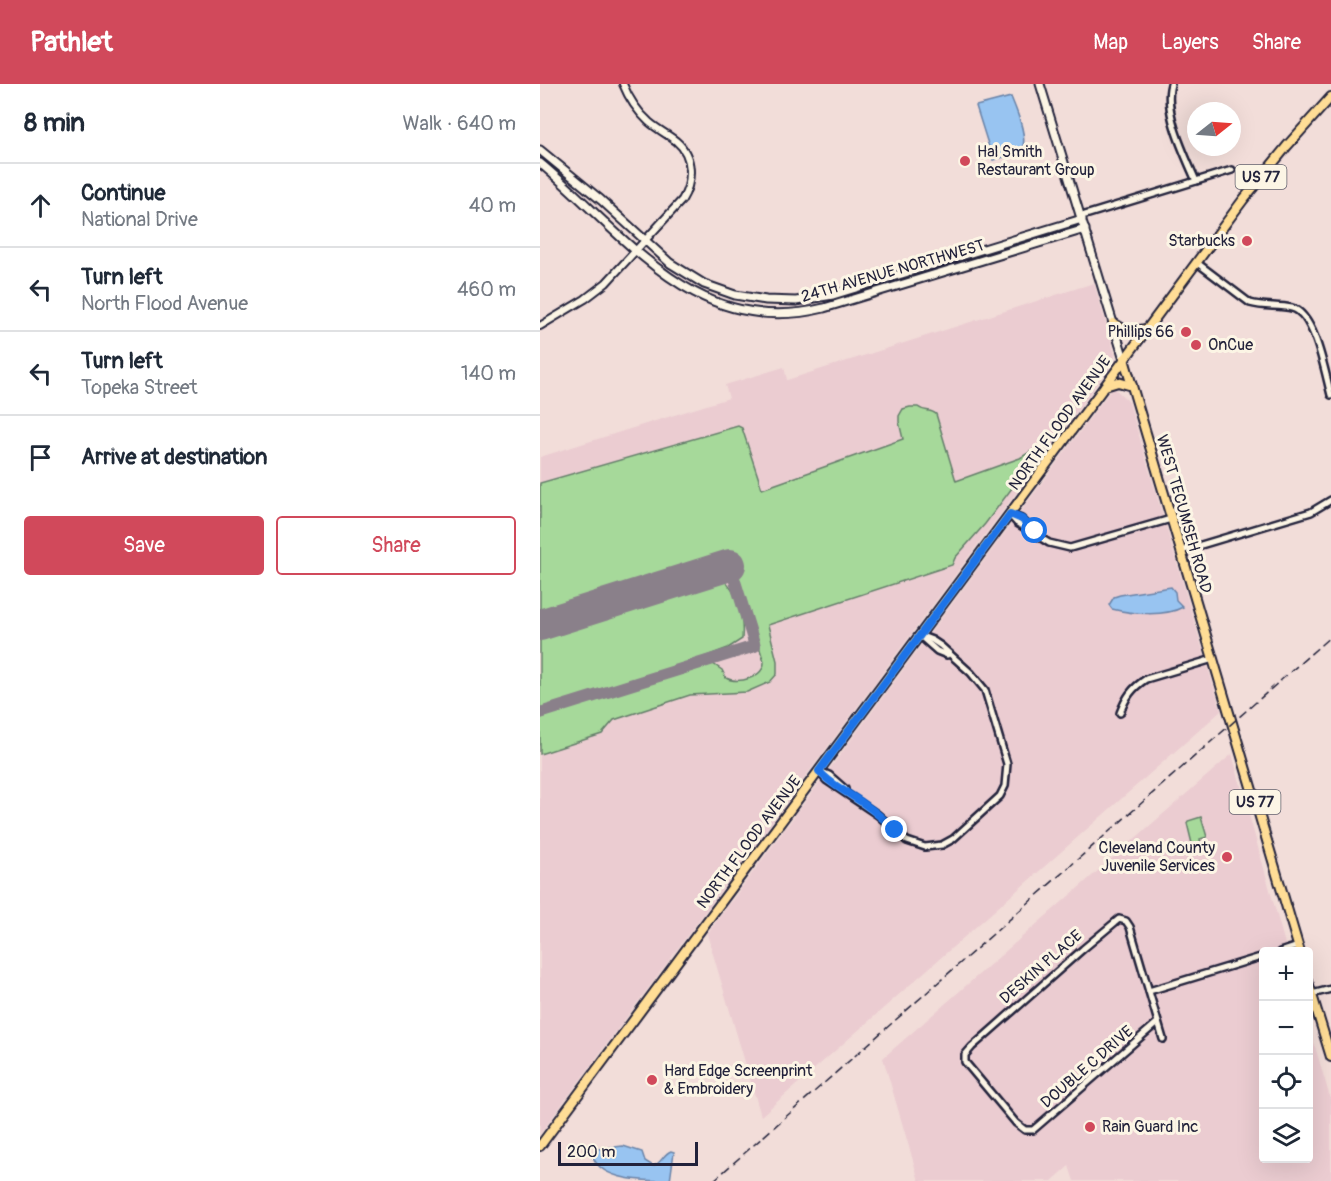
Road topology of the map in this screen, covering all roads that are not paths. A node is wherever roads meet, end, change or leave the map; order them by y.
1 (623, 84) edge
2 (1040, 84) edge
3 (1171, 84) edge
4 (1331, 97) edge
5 (540, 150) edge
6 (540, 162) edge
7 (1232, 170) dead end
8 (1196, 181) junction
9 (571, 190) junction
10 (601, 200) junction
11 (1082, 218) junction
12 (1085, 229) junction
13 (644, 241) junction
14 (636, 250) junction
15 (1196, 262) junction
16 (1113, 323) junction
17 (540, 326) edge
18 (1146, 329) junction
19 (1124, 359) junction
20 (1104, 386) junction
21 (1132, 386) junction
22 (1331, 395) edge
23 (1331, 500) edge
24 (1010, 514) junction
25 (1172, 519) junction
26 (1181, 550) junction
27 (919, 635) junction
28 (1213, 658) junction
29 (1120, 712) dead end
30 (819, 771) junction
31 (1298, 947) edge
32 (1259, 958) edge
33 (1331, 989) edge
34 (1149, 991) junction
35 (1313, 994) edge
36 (1313, 997) edge
37 (1158, 1022) junction
38 (1163, 1039) dead end
39 (1331, 1057) edge
40 (1033, 1130) joint
41 (540, 1146) edge

1 - 13 street
2 - 11 main road, WEST TECUMSEH ROAD
3 - 8 street
4 - 15 main road, NORTH FLOOD AVENUE / US 77
5 - 10 main road, 24TH AVENUE NORTHWEST
6 - 9 main road, 24TH AVENUE NORTHWEST
7 - 8 street, 24TH AVENUE NORTHWEST
8 - 11 street, 24TH AVENUE NORTHWEST
9 - 10 main road
9 - 14 main road, 24TH AVENUE NORTHWEST
10 - 13 main road, 24TH AVENUE NORTHWEST
11 - 12 main road, WEST TECUMSEH ROAD
11 - 13 main road, 24TH AVENUE NORTHWEST
12 - 14 main road, 24TH AVENUE NORTHWEST
12 - 16 main road, WEST TECUMSEH ROAD
13 - 14 street
14 - 17 street
15 - 18 main road, NORTH FLOOD AVENUE / US 77
15 - 22 street
16 - 18 main road
16 - 19 main road, WEST TECUMSEH ROAD
18 - 19 main road, NORTH FLOOD AVENUE / US 77
19 - 20 main road, NORTH FLOOD AVENUE
19 - 21 main road, WEST TECUMSEH ROAD / US 77
20 - 21 main road
20 - 24 main road, NORTH FLOOD AVENUE
21 - 25 main road, WEST TECUMSEH ROAD / US 77
23 - 26 street
24 - 25 street
24 - 27 main road, NORTH FLOOD AVENUE
25 - 26 main road, WEST TECUMSEH ROAD / US 77
26 - 28 main road, WEST TECUMSEH ROAD / US 77
27 - 30 main road, NORTH FLOOD AVENUE
27 - 30 street
28 - 29 street
28 - 31 main road, WEST TECUMSEH ROAD / US 77
30 - 41 main road, NORTH FLOOD AVENUE
32 - 34 street
33 - 35 street
34 - 37 street, DESKIN PLACE
34 - 40 street, DESKIN PLACE
36 - 39 main road
37 - 38 street, DESKIN PLACE
37 - 40 street, DOUBLE C DRIVE

